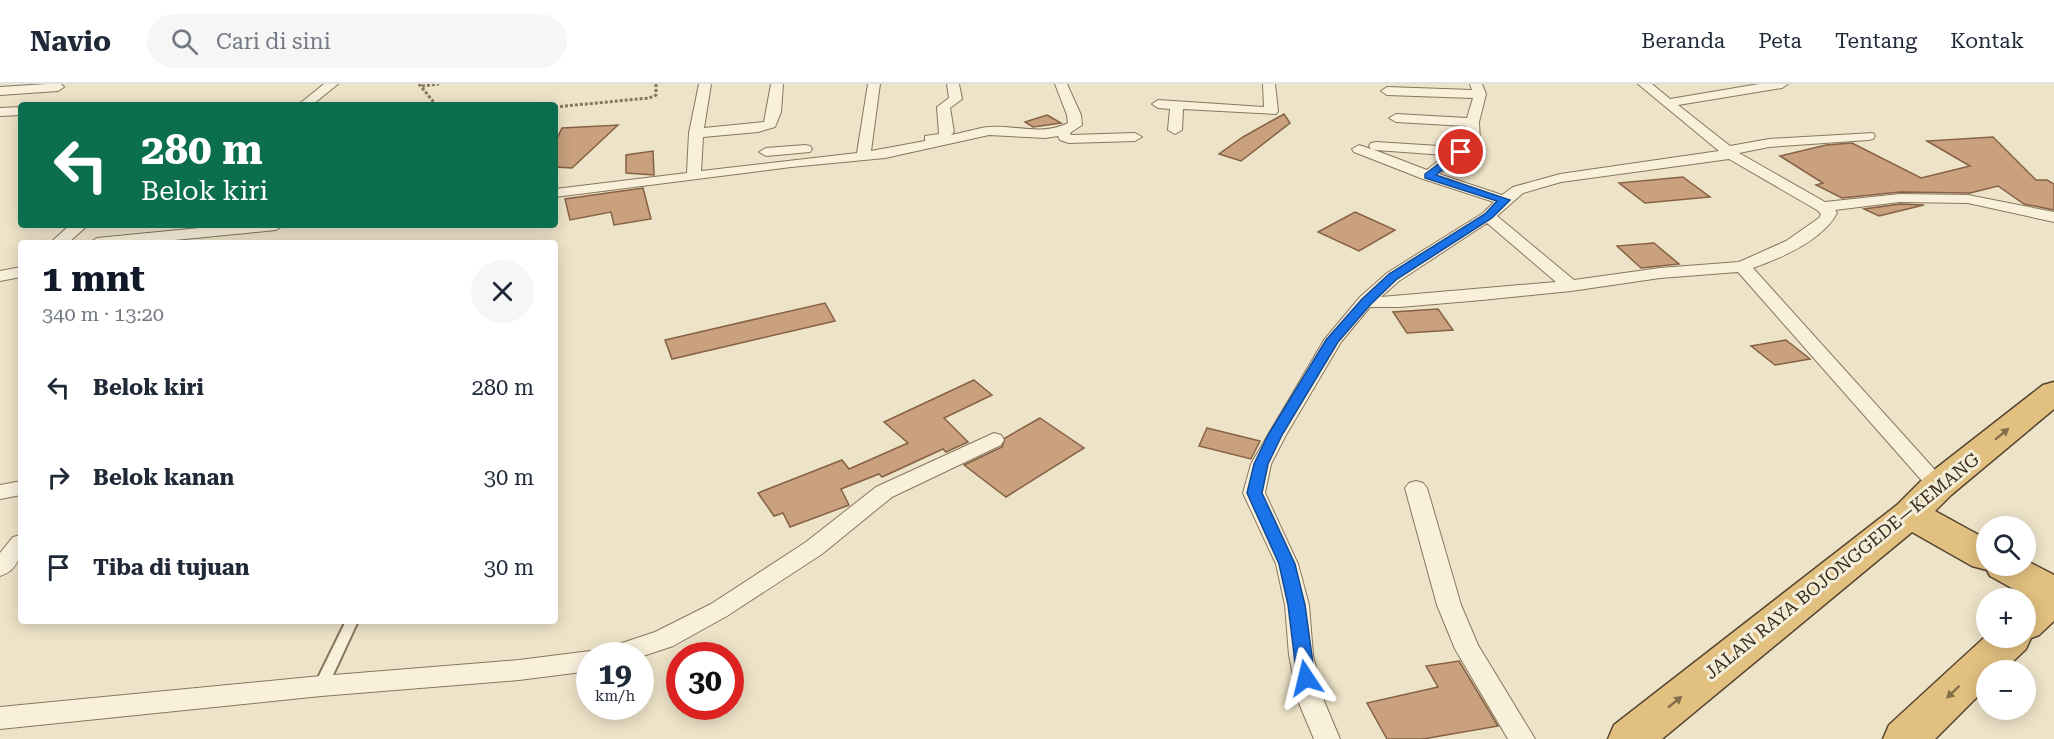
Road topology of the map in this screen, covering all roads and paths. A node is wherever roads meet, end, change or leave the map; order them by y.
1 (332, 84) edge
2 (440, 84) edge
3 (656, 84) edge
4 (705, 84) edge
5 (777, 84) edge
6 (874, 84) edge
7 (952, 84) edge
8 (1061, 84) edge
9 (1269, 84) edge
10 (1644, 84) edge
11 (1782, 84) edge
12 (420, 85) edge
13 (58, 87) dead end
14 (1478, 89) edge
15 (0, 91) edge
16 (1387, 91) dead end
17 (308, 102) edge
18 (434, 102) edge
19 (1158, 104) dead end
20 (1666, 104) junction
21 (1177, 105) junction
22 (558, 107) edge
23 (18, 111) edge
24 (0, 112) edge
25 (1396, 118) dead end
26 (1472, 122) junction
27 (1175, 130) dead end
28 (1063, 131) junction
29 (696, 133) junction
30 (1868, 136) dead end
31 (1135, 137) dead end
32 (864, 149) junction
33 (766, 152) dead end
34 (1461, 152) junction
35 (1729, 153) junction
36 (694, 175) junction
37 (1428, 176) junction
38 (558, 193) edge
39 (1504, 200) junction
40 (1822, 207) junction
41 (1488, 216) junction
42 (2054, 217) edge
43 (76, 228) edge
44 (246, 228) edge
45 (62, 240) edge
46 (127, 240) edge
47 (1742, 266) junction
48 (18, 273) edge
49 (0, 276) edge
50 (1571, 286) junction
51 (1366, 302) junction
52 (2054, 392) edge
53 (994, 440) dead end
54 (1938, 486) junction
55 (1416, 488) dead end
56 (18, 489) edge
57 (0, 492) edge
58 (1910, 514) junction
59 (18, 547) edge
60 (1976, 550) edge
61 (0, 568) edge
62 (2021, 576) edge
63 (2054, 595) edge
64 (2036, 613) edge
65 (351, 624) edge
66 (654, 642) edge
67 (2001, 648) edge
68 (576, 663) edge
69 (321, 686) junction
70 (0, 718) edge
71 (1327, 739) edge
72 (1522, 739) edge
73 (1630, 739) edge
74 (1905, 739) edge

1 - 17 street
2 - 12 path
3 - 22 path
4 - 29 street
5 - 29 street
6 - 32 street
7 - 32 street
8 - 28 street
9 - 21 street
10 - 20 street
11 - 20 street
12 - 18 path
13 - 15 street
14 - 16 street
14 - 26 street
19 - 21 street
20 - 35 street
21 - 27 street
23 - 24 street
25 - 26 street
26 - 34 street
28 - 31 street
28 - 32 street
29 - 36 street
30 - 35 street
32 - 33 street
32 - 36 street
34 - 37 street
34 - 37 street
35 - 39 street
35 - 40 street
36 - 38 street
37 - 39 street
39 - 41 street
40 - 42 street
40 - 47 street
41 - 50 street
41 - 51 street
43 - 45 street
44 - 46 street
47 - 50 street
47 - 54 street
48 - 49 street
50 - 51 street
51 - 71 street
54 -> 52 highway, JALAN RAYA BOJONGGEDE—KEMANG
53 - 66 street
54 - 58 highway, JALAN RAYA BOJONGGEDE—KEMANG
55 - 72 street
56 - 57 street
58 - 60 highway
73 -> 58 highway, JALAN RAYA BOJONGGEDE—KEMANG
59 - 61 street
62 - 63 highway
63 - 64 highway
65 - 69 lane
67 -> 74 highway
68 - 69 street
69 - 70 street

